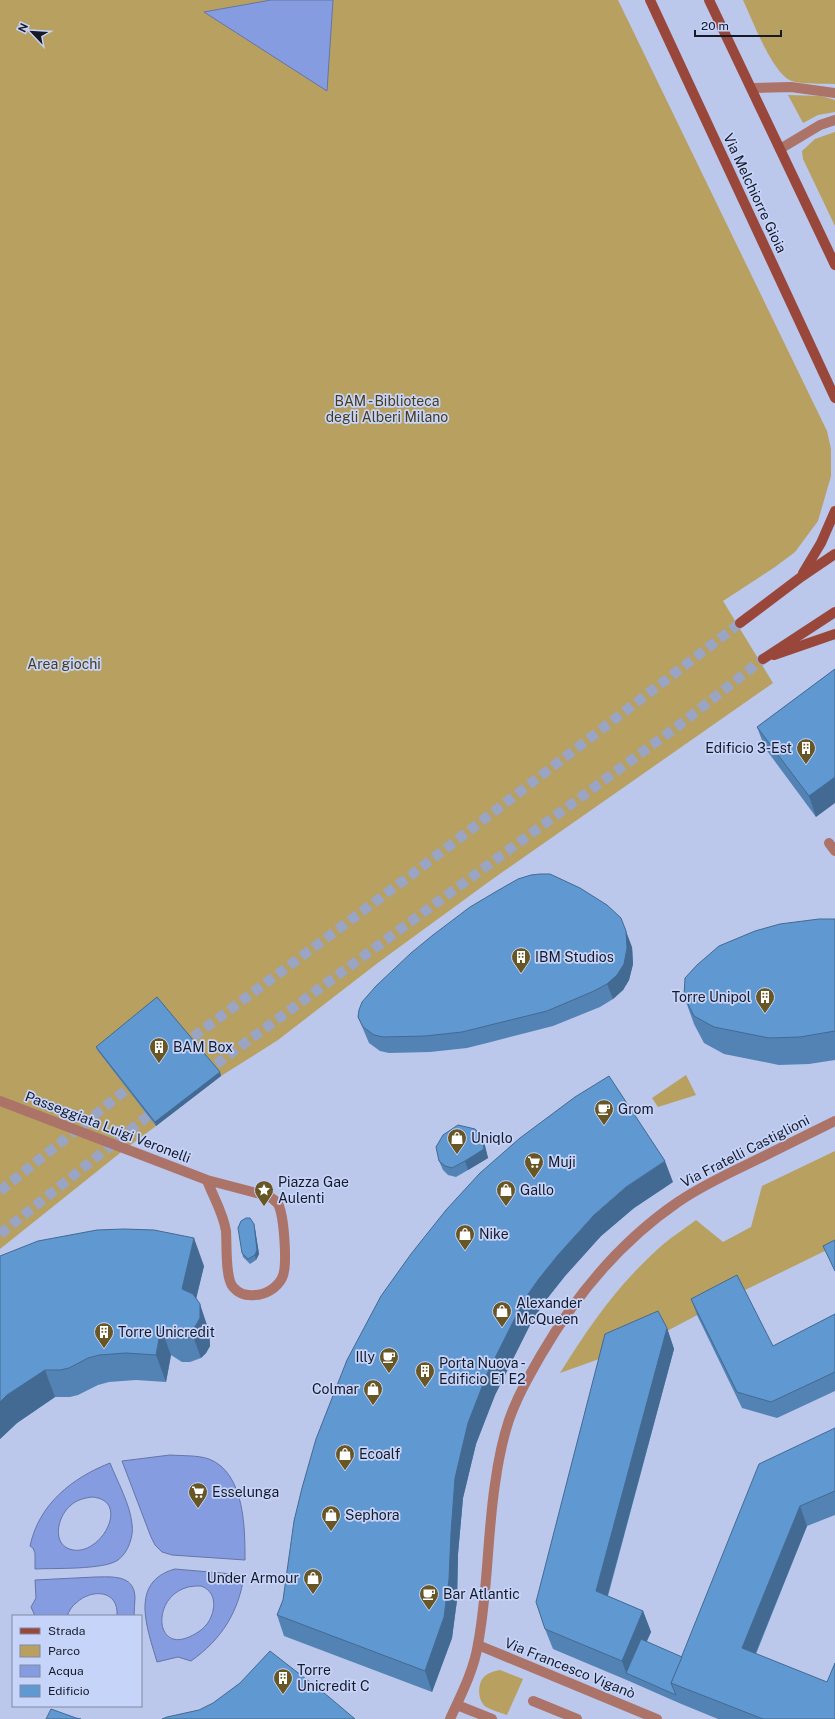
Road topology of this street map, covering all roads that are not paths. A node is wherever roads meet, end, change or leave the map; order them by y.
1 (650, 0) edge
2 (709, 0) edge
3 (752, 88) junction
4 (835, 93) edge
5 (835, 120) edge
6 (780, 149) junction
7 (835, 265) edge
8 (835, 399) edge
9 (835, 511) edge
10 (835, 554) edge
11 (801, 577) junction
12 (835, 612) edge
13 (740, 623) tunnel mouth
14 (835, 634) edge
15 (0, 1101) edge
16 (835, 1121) edge
17 (207, 1180) junction
18 (478, 1645) junction
19 (533, 1702) dead end
20 (457, 1705) junction
21 (651, 1718) edge
22 (450, 1719) edge
23 (492, 1719) edge
24 (577, 1719) edge

1 - 8 main road, Via Melchiorre Gioia
2 - 3 main road
3 - 4 street
3 - 6 main road
5 - 6 street
6 - 7 main road
9 - 11 main road
10 - 11 main road
11 - 13 main road
12 - 14 main road
15 - 17 street, Passeggiata Luigi Veronelli
16 - 18 street, Via Fratelli Castiglioni
17 - 17 street, Passeggiata Luigi Veronelli
18 - 20 street, Via Fratelli Castiglioni
18 - 21 street, Via Francesco Viganò
19 - 24 street
20 - 22 street, Via Fratelli Castiglioni
20 - 23 street

